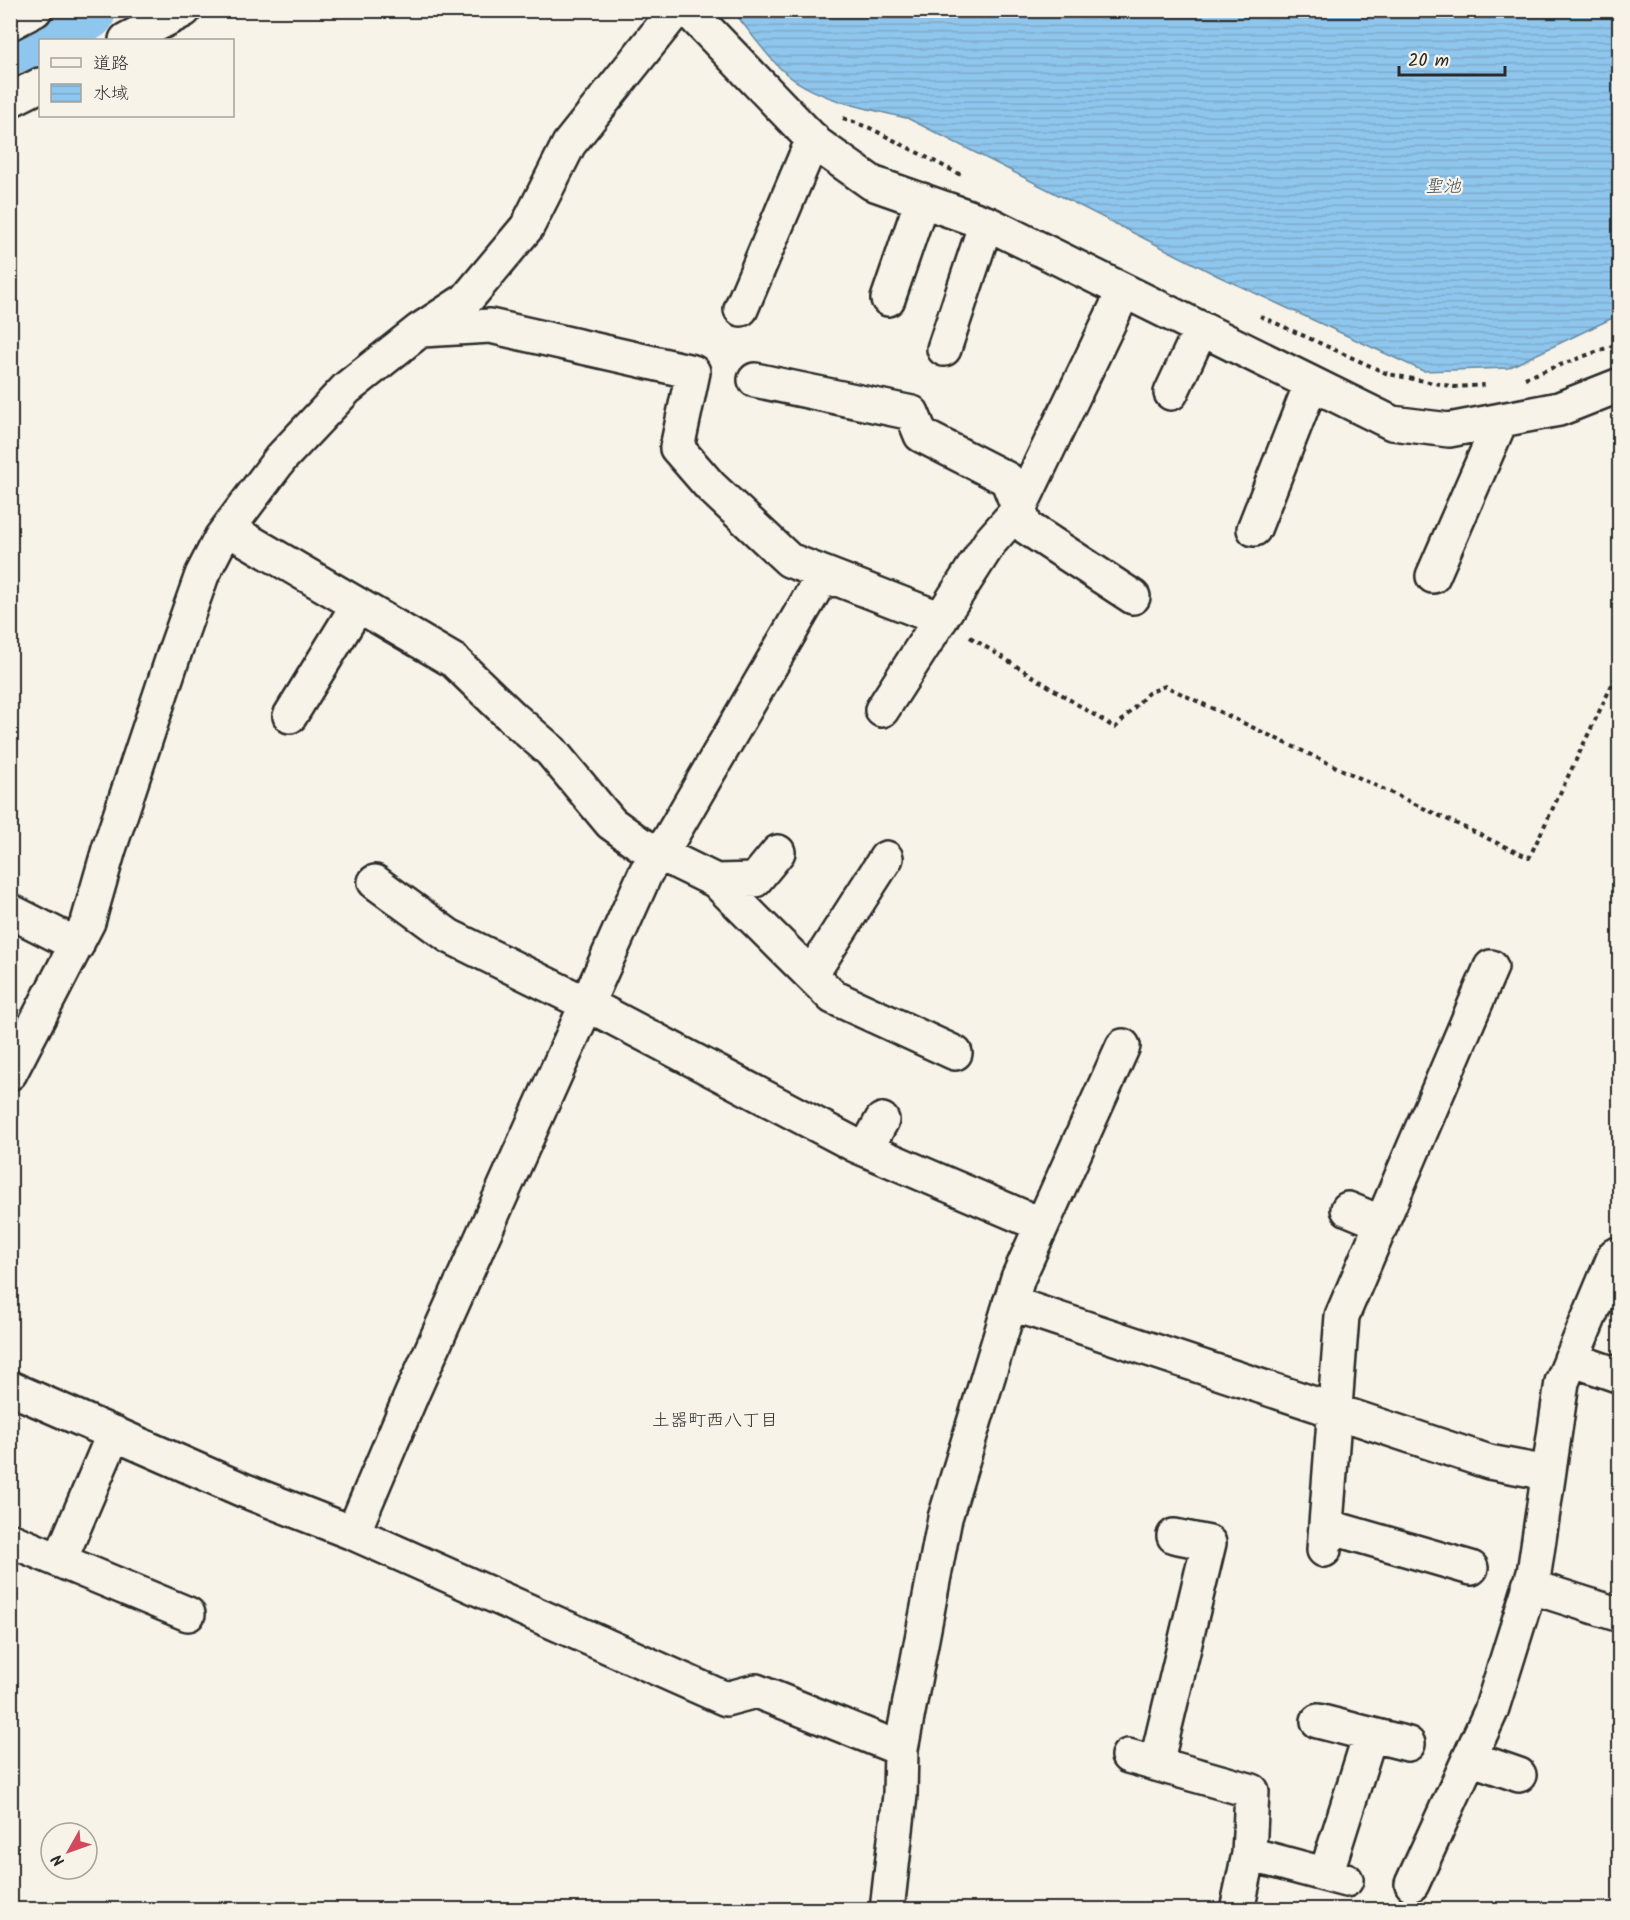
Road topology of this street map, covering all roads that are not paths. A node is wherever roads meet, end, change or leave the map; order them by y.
1 (35, 10) edge
2 (184, 10) edge
3 (675, 10) edge
4 (688, 10) edge
5 (10, 23) edge
6 (128, 39) edge
7 (39, 86) edge
8 (10, 100) edge
9 (813, 139) junction
10 (922, 200) junction
11 (986, 223) junction
12 (1124, 291) junction
13 (888, 299) dead end
14 (741, 309) dead end
15 (1201, 329) junction
16 (420, 330) junction
17 (944, 349) dead end
18 (755, 380) dead end
19 (1311, 384) junction
20 (1620, 385) edge
21 (1171, 393) dead end
22 (1501, 420) junction
23 (1019, 509) junction
24 (228, 529) junction
25 (1254, 529) dead end
26 (1433, 576) dead end
27 (838, 579) junction
28 (1133, 597) dead end
29 (358, 605) junction
30 (941, 619) junction
31 (882, 710) dead end
32 (290, 716) dead end
33 (778, 852) dead end
34 (659, 854) junction
35 (886, 858) dead end
36 (716, 881) junction
37 (375, 882) dead end
38 (10, 911) edge
39 (77, 945) junction
40 (1491, 967) dead end
41 (811, 975) junction
42 (587, 1004) junction
43 (1123, 1046) dead end
44 (955, 1053) dead end
45 (10, 1073) edge
46 (882, 1120) dead end
47 (866, 1149) junction
48 (1348, 1209) dead end
49 (1382, 1223) junction
50 (1041, 1225) junction
51 (1615, 1255) dead end
52 (1010, 1303) junction
53 (1571, 1359) junction
54 (1620, 1376) edge
55 (10, 1388) edge
56 (1335, 1411) junction
57 (114, 1433) junction
58 (1548, 1473) junction
59 (353, 1533) junction
60 (1174, 1536) dead end
61 (10, 1539) edge
62 (60, 1560) junction
63 (1471, 1568) dead end
64 (1529, 1586) junction
65 (188, 1614) dead end
66 (1620, 1616) edge
67 (1318, 1721) dead end
68 (1370, 1735) junction
69 (1408, 1744) dead end
70 (901, 1749) junction
71 (1470, 1758) junction
72 (1519, 1775) dead end
73 (1249, 1854) junction
74 (1412, 1884) dead end
75 (887, 1910) edge
76 (1237, 1910) edge

1 - 5 street
2 - 6 street
3 - 16 street
4 - 9 street
7 - 8 street
9 - 10 street
9 - 14 street
10 - 11 street
10 - 13 street
11 - 12 street
11 - 17 street
12 - 15 street
12 - 23 street
15 - 19 street
15 - 21 street
16 - 24 street
16 - 27 street
18 - 23 street
19 - 22 street
19 - 25 street
20 - 22 street
22 - 26 street
23 - 28 street
23 - 30 street
24 - 29 street
24 - 39 street
27 - 30 street
27 - 34 street
29 - 32 street
29 - 34 street
30 - 31 street
33 - 36 street
34 - 36 street
34 - 42 street
35 - 41 street
36 - 41 street
37 - 42 street
38 - 39 street
39 - 45 street
40 - 49 street
41 - 44 street
42 - 47 street
42 - 59 street
43 - 50 street
46 - 47 street
47 - 50 street
48 - 49 street
49 - 56 street
50 - 52 street
51 - 53 street
52 - 56 street
52 - 70 street
53 - 54 street
53 - 58 street
55 - 57 street
56 - 58 street
56 - 63 street
57 - 59 street
57 - 62 street
58 - 64 street
59 - 70 street
60 - 73 street
61 - 62 street
62 - 65 street
64 - 66 street
64 - 71 street
67 - 68 street
68 - 69 street
68 - 73 street
70 - 75 street
71 - 72 street
71 - 74 street
73 - 76 street

